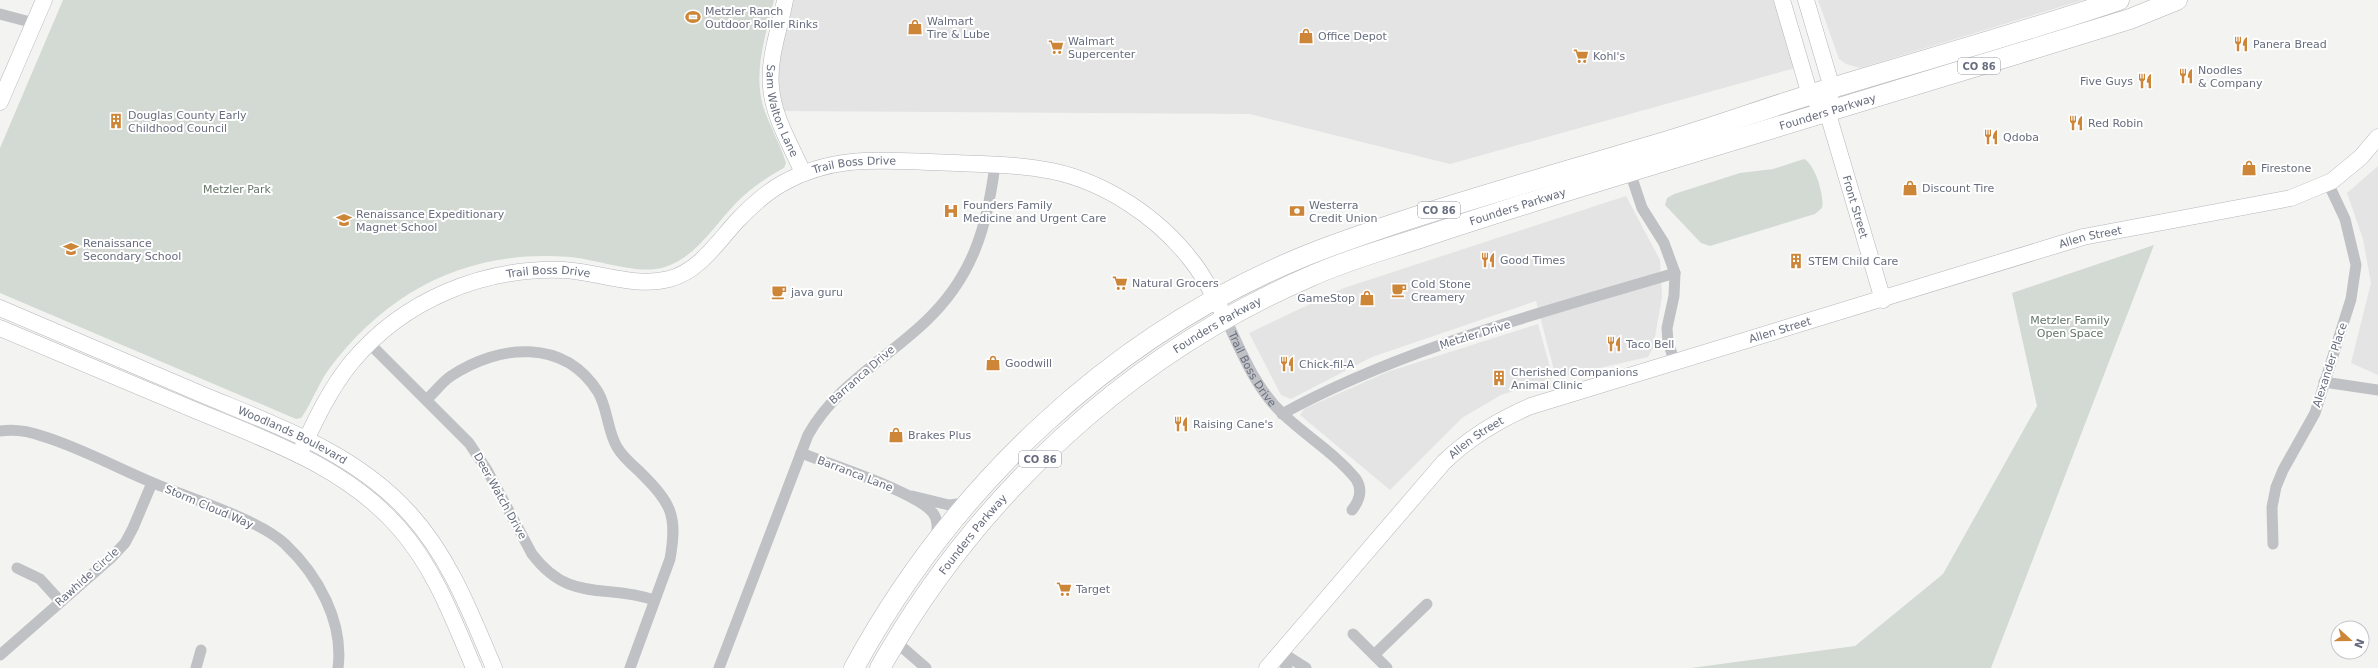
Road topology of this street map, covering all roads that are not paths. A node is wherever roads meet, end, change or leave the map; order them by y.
1 (44, 0) edge
2 (785, 0) edge
3 (1782, 0) edge
4 (1806, 0) edge
5 (2119, 0) edge
6 (2177, 0) edge
7 (0, 14) edge
8 (34, 23) junction
9 (1832, 88) junction
10 (1810, 95) junction
11 (0, 102) edge
12 (1828, 114) junction
13 (2378, 137) edge
14 (1669, 141) junction
15 (995, 165) junction
16 (1630, 172) junction
17 (803, 173) junction
18 (2328, 183) junction
19 (1674, 273) junction
20 (1216, 300) junction
21 (1883, 300) junction
22 (0, 308) edge
23 (1225, 317) junction
24 (0, 328) edge
25 (369, 343) junction
26 (1675, 363) junction
27 (2324, 382) junction
28 (2378, 390) edge
29 (427, 399) junction
30 (1282, 414) junction
31 (0, 431) edge
32 (306, 439) junction
33 (801, 453) junction
34 (299, 454) junction
35 (152, 483) junction
36 (909, 495) junction
37 (966, 503) junction
38 (1352, 510) dead end
39 (936, 541) junction
40 (2273, 544) dead end
41 (17, 568) dead end
42 (904, 584) junction
43 (654, 600) junction
44 (60, 601) junction
45 (1427, 604) dead end
46 (1353, 634) dead end
47 (895, 641) junction
48 (201, 650) dead end
49 (1279, 654) junction
50 (0, 655) edge
51 (1374, 655) junction
52 (196, 668) edge
53 (338, 668) edge
54 (474, 668) edge
55 (494, 668) edge
56 (630, 668) edge
57 (719, 668) edge
58 (854, 668) edge
59 (880, 668) edge
60 (926, 668) edge
61 (1267, 668) edge
62 (1287, 668) edge
63 (1306, 668) edge
64 (1387, 668) edge

1 - 8 street
2 - 17 street, Sam Walton Lane
3 - 10 street, Front Street
4 - 9 street, Front Street
5 - 9 highway, Founders Parkway / CO 86
6 - 12 highway, Founders Parkway / CO 86
7 - 8 street
8 - 11 street
9 - 10 highway, Founders Parkway / CO 86
9 - 12 street, Front Street
10 - 12 street, Front Street
10 - 14 highway, Founders Parkway / CO 86
12 - 16 highway, Founders Parkway / CO 86
12 - 21 street, Front Street
13 - 18 street, Allen Street
14 - 16 street
14 - 20 highway, Founders Parkway / CO 86
15 - 17 street, Trail Boss Drive
15 - 20 street, Trail Boss Drive
15 - 33 street, Barranca Drive
16 - 19 street
16 - 23 highway, Founders Parkway / CO 86
17 - 25 street, Trail Boss Drive
18 - 21 street, Allen Street
18 - 27 street, Alexander Place
19 - 26 street
19 - 30 street, Metzler Drive
20 - 23 street, Trail Boss Drive
20 - 37 highway, Founders Parkway / CO 86
21 - 26 street, Allen Street
22 - 32 street, Woodlands Boulevard
23 - 30 street, Trail Boss Drive
23 - 47 highway, Founders Parkway / CO 86
24 - 34 street, Woodlands Boulevard
25 - 29 street, Deer Watch Drive
25 - 32 street, Trail Boss Drive
26 - 49 street, Allen Street
27 - 28 street
27 - 40 street, Alexander Place
29 - 43 street, Deer Watch Drive
29 - 43 street
30 - 38 street, Trail Boss Drive
31 - 35 street, Storm Cloud Way
32 - 34 street, Trail Boss Drive
32 - 55 street, Woodlands Boulevard
33 - 36 street, Barranca Lane
33 - 57 street, Barranca Drive
34 - 54 street, Woodlands Boulevard
35 - 44 street, Rawhide Circle
35 - 53 street, Storm Cloud Way
36 - 37 street, Barranca Lane
36 - 39 street, Barranca Lane
37 - 39 highway, Founders Parkway / CO 86
39 - 42 highway, Founders Parkway / CO 86
41 - 44 street
42 - 47 highway
42 - 58 highway, Founders Parkway / CO 86
43 - 56 street
44 - 50 street, Rawhide Circle
45 - 51 street
46 - 51 street
47 - 59 highway, Founders Parkway / CO 86
47 - 60 street
48 - 52 street
49 - 61 street, Allen Street
49 - 62 street
49 - 63 street
51 - 64 street

